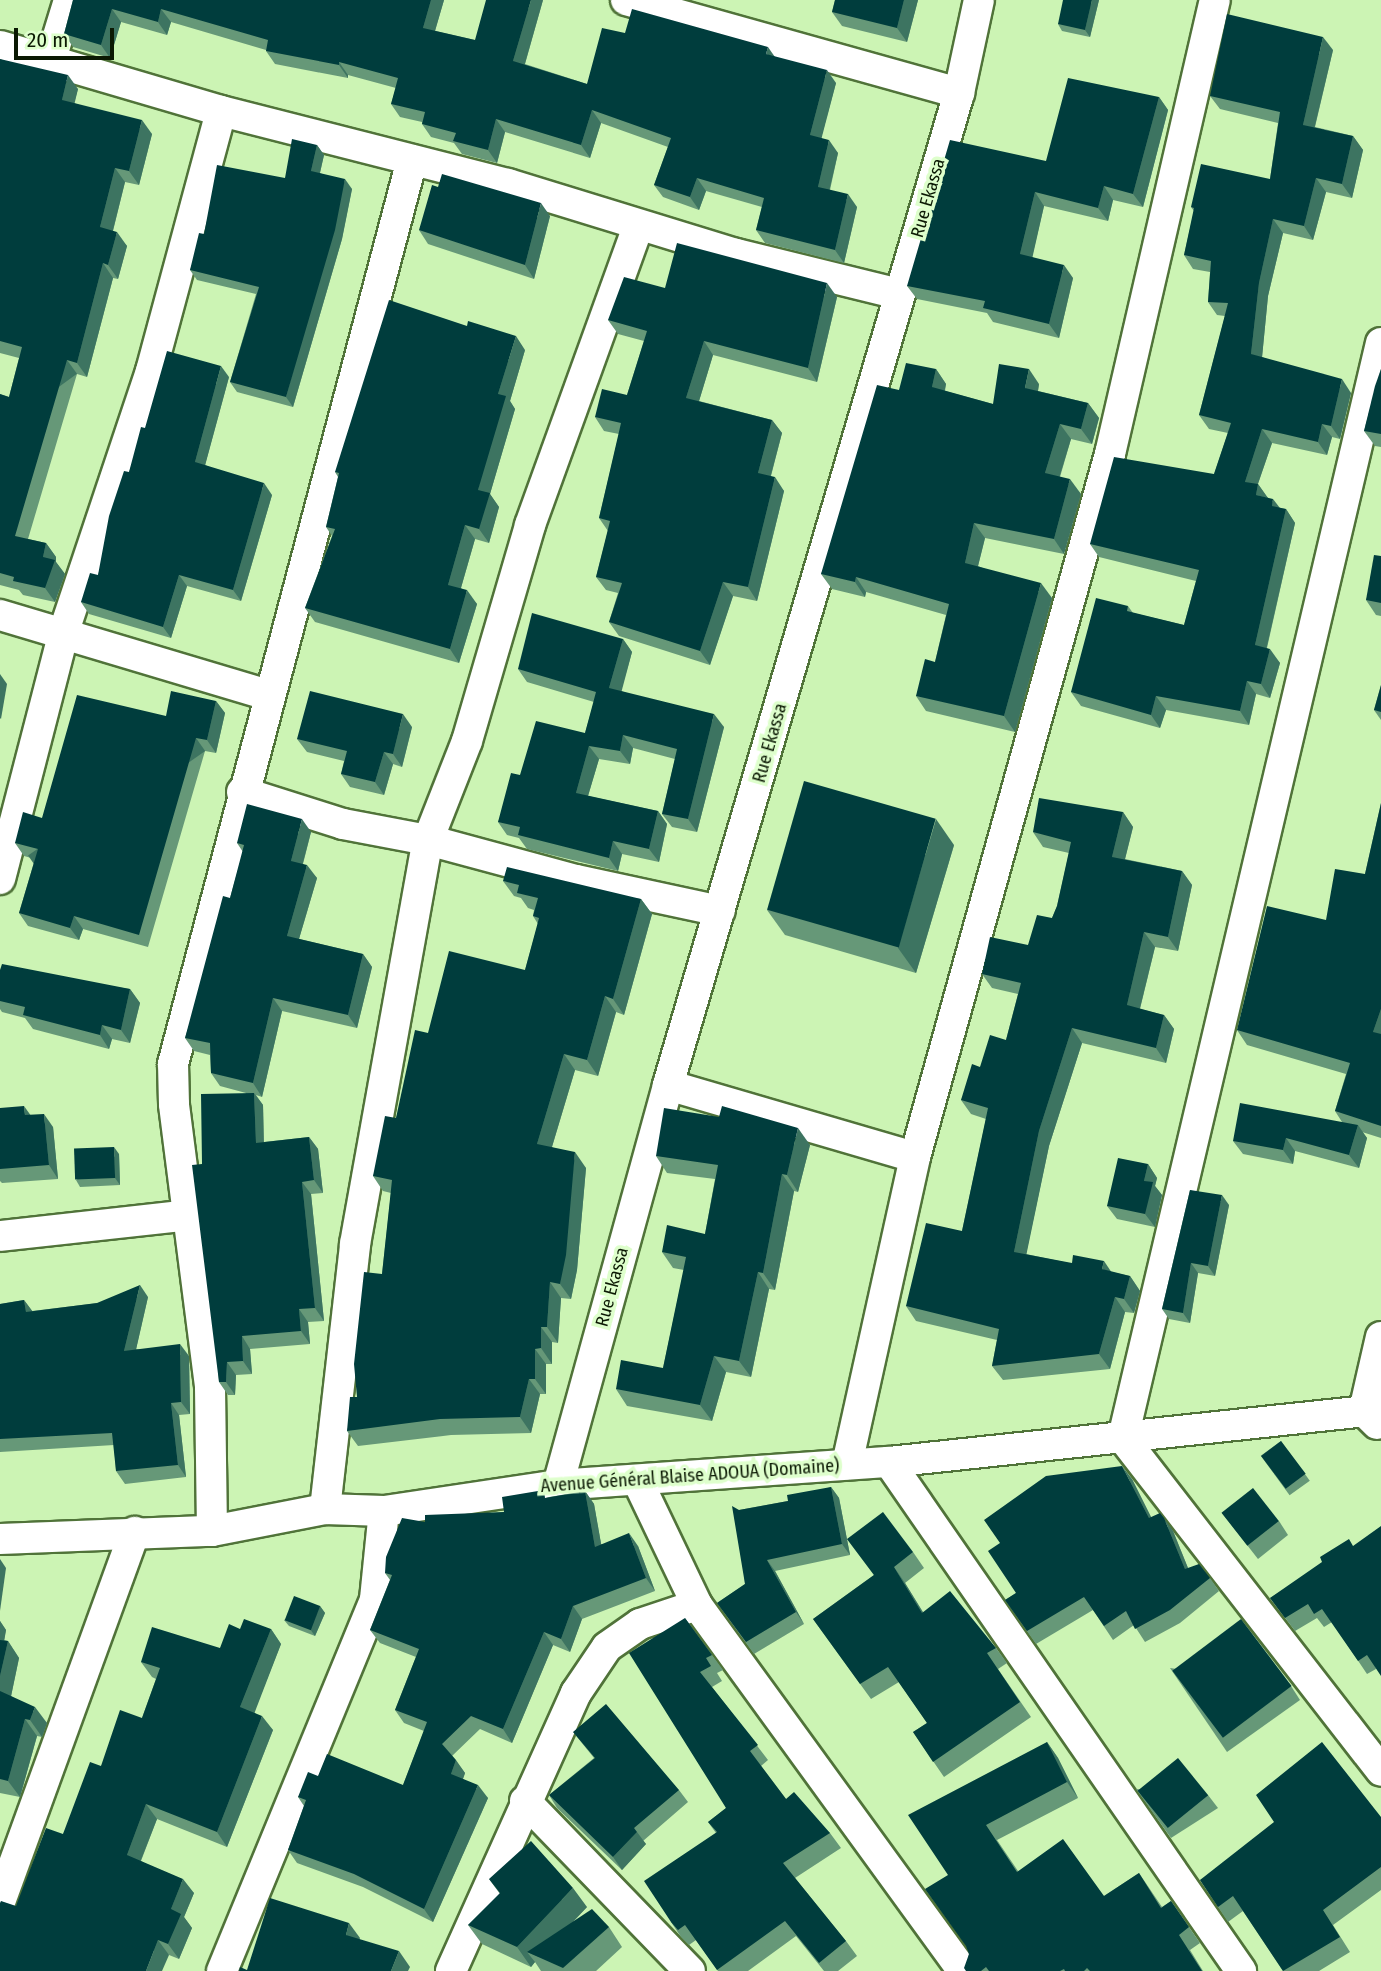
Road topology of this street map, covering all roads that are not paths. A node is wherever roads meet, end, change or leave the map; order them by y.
1 (69, 0) edge
2 (626, 0) edge
3 (979, 0) edge
4 (1215, 0) edge
5 (0, 46) edge
6 (51, 59) junction
7 (959, 93) junction
8 (221, 111) junction
9 (412, 160) junction
10 (638, 226) junction
11 (899, 295) junction
12 (1381, 343) edge
13 (0, 615) edge
14 (64, 631) junction
15 (268, 695) junction
16 (242, 792) junction
17 (428, 840) junction
18 (0, 879) edge
19 (720, 911) junction
20 (668, 1085) junction
21 (915, 1157) junction
22 (189, 1215) junction
23 (0, 1236) edge
24 (1381, 1337) edge
25 (1375, 1416) edge
26 (1122, 1438) junction
27 (889, 1462) junction
28 (847, 1464) junction
29 (638, 1482) junction
30 (558, 1485) junction
31 (325, 1509) junction
32 (384, 1511) junction
33 (212, 1531) junction
34 (135, 1532) junction
35 (0, 1539) edge
36 (697, 1605) junction
37 (1381, 1771) edge
38 (524, 1801) junction
39 (0, 1902) edge
40 (222, 1971) edge
41 (451, 1971) edge
42 (690, 1971) edge
43 (963, 1971) edge
44 (1241, 1971) edge

1 - 6 street
2 - 7 street
3 - 7 street, Rue Ekassa
4 - 21 street
5 - 6 street
6 - 8 street
7 - 11 street, Rue Ekassa
8 - 9 street
8 - 14 street
9 - 10 street
9 - 15 street
10 - 11 street
10 - 17 street
11 - 19 street, Rue Ekassa
12 - 26 street
13 - 14 street
14 - 15 street
14 - 18 street
15 - 16 street
16 - 17 street
16 - 22 street
17 - 19 street
17 - 31 street
19 - 20 street, Rue Ekassa
20 - 21 street
20 - 30 street, Rue Ekassa
21 - 28 street
22 - 23 street
22 - 33 street
24 - 25 street
25 - 26 street, Avenue Général Blaise ADOUA (Domaine)
26 - 27 street, Avenue Général Blaise ADOUA (Domaine)
26 - 37 street
27 - 28 street, Avenue Général Blaise ADOUA (Domaine)
27 - 44 street
28 - 29 street, Avenue Général Blaise ADOUA (Domaine)
29 - 30 street, Avenue Général Blaise ADOUA (Domaine)
29 - 36 street
30 - 32 street, Avenue Général Blaise ADOUA (Domaine)
31 - 32 street, Avenue Général Blaise ADOUA (Domaine)
31 - 33 street, Avenue Général Blaise ADOUA (Domaine)
32 - 40 street
33 - 34 street, Avenue Général Blaise ADOUA (Domaine)
34 - 35 street, Avenue Général Blaise ADOUA (Domaine)
34 - 39 street
36 - 38 street
36 - 43 street
38 - 41 street
38 - 42 street

